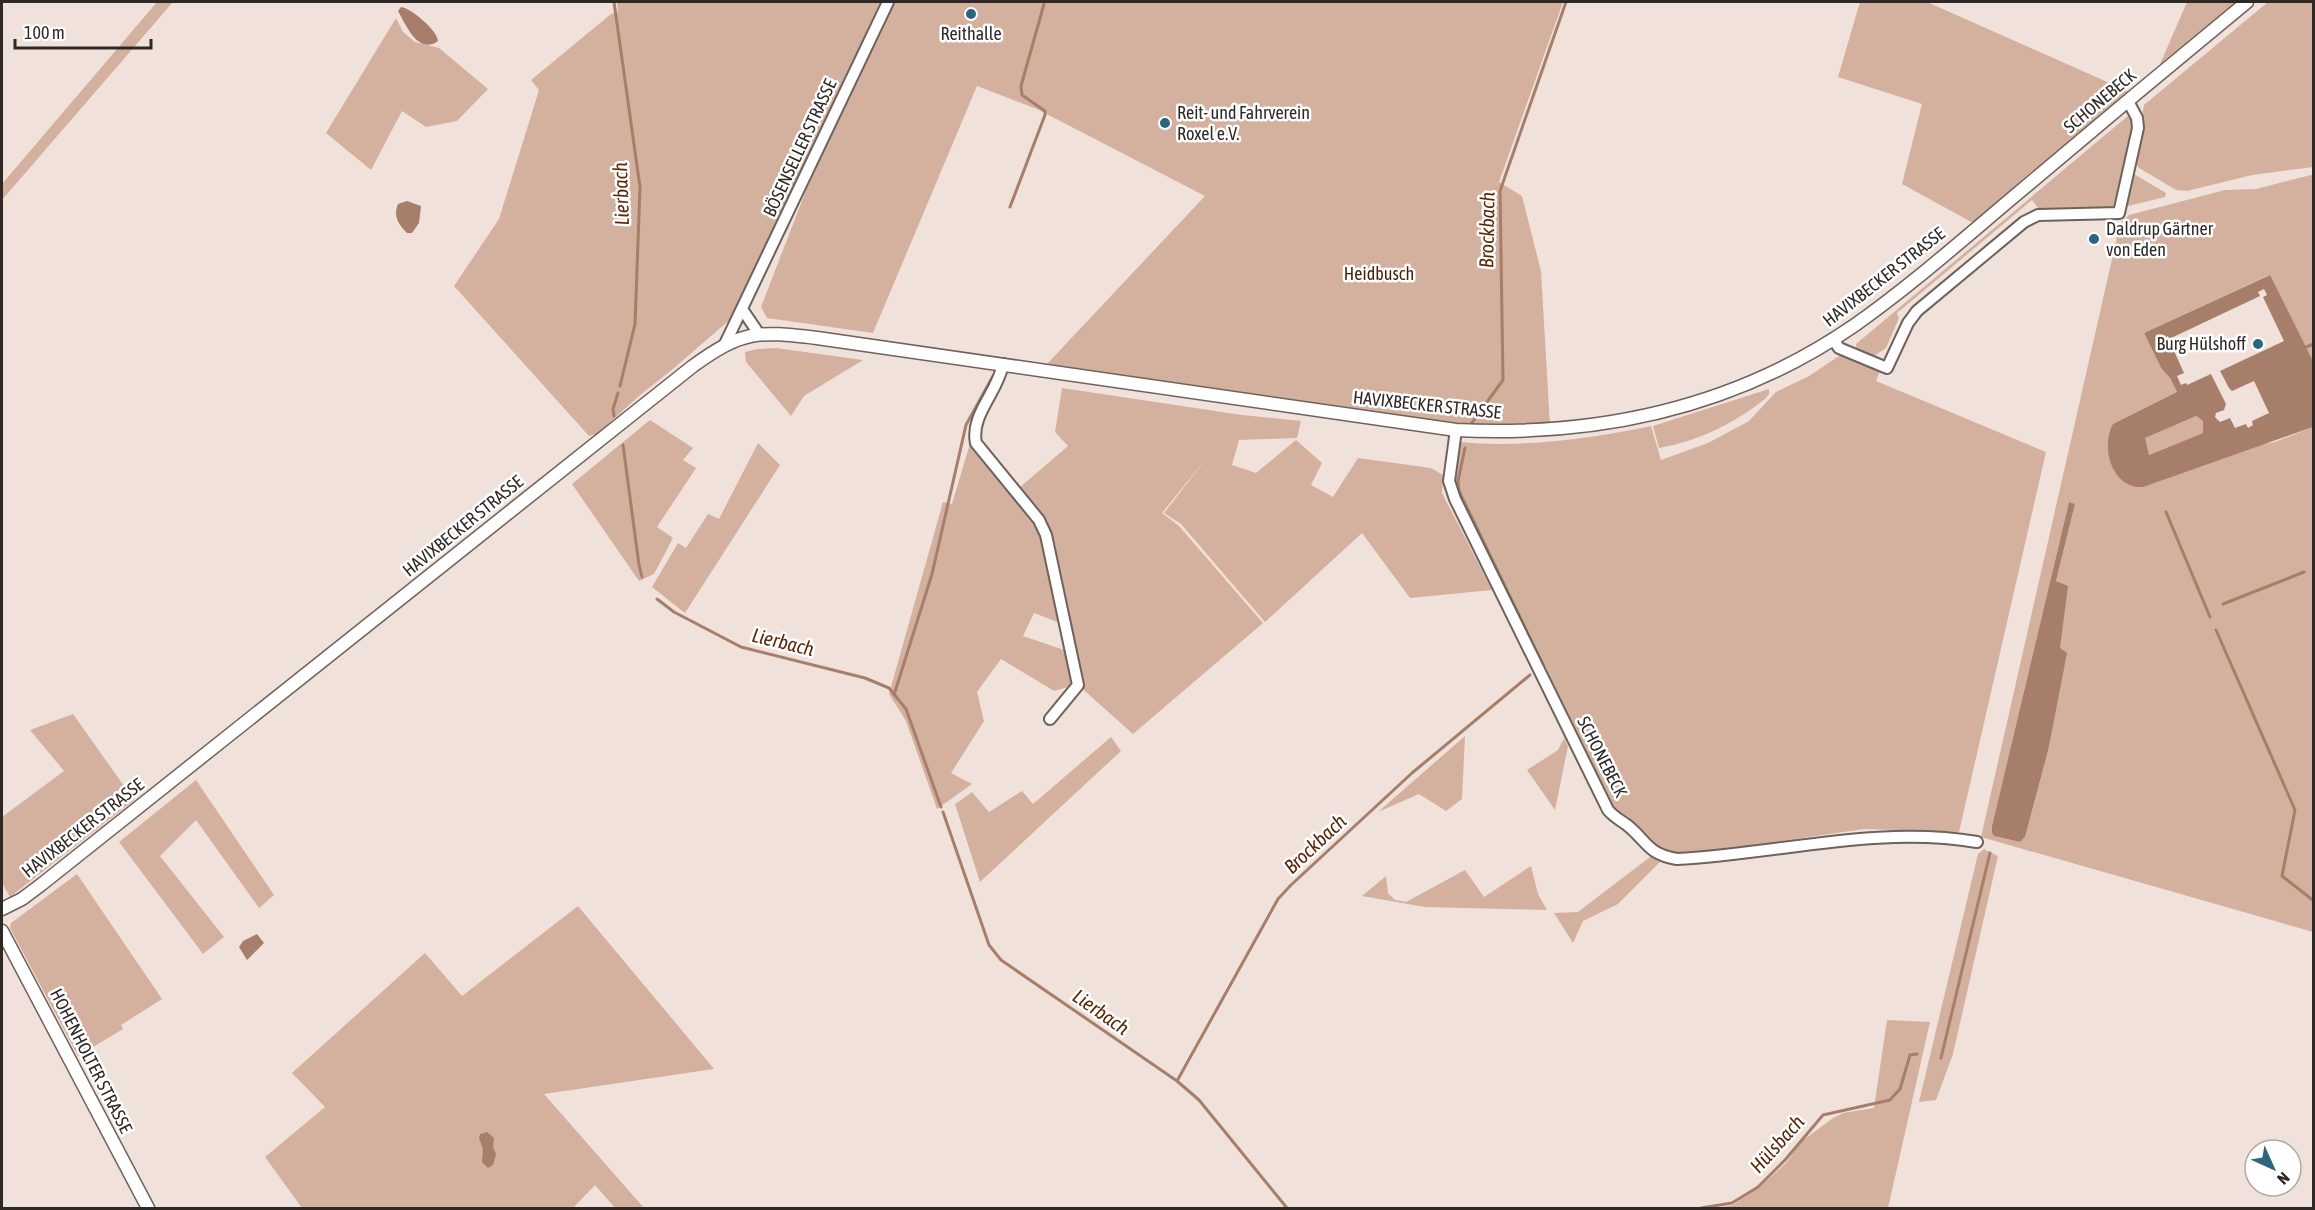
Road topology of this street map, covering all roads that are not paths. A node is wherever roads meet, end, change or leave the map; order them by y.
1 (888, 2) edge
2 (2247, 2) edge
3 (2128, 101) junction
4 (1976, 228) joint
5 (742, 309) junction
6 (759, 334) junction
7 (1833, 339) junction
8 (725, 344) junction
9 (1003, 364) junction
10 (1456, 430) junction
11 (1050, 719) dead end
12 (1977, 842) dead end
13 (2, 909) edge
14 (2, 931) edge
15 (148, 1209) edge

1 - 5 street, BÖSENSELLER STRASSE
2 - 3 main road, SCHONEBECK
3 - 4 main road, SCHONEBECK
3 - 7 street
4 - 7 main road, HAVIXBECKER STRASSE
5 - 6 street
5 - 8 street, BÖSENSELLER STRASSE
6 - 8 main road, HAVIXBECKER STRASSE
6 - 9 main road, HAVIXBECKER STRASSE
7 - 10 main road, HAVIXBECKER STRASSE
8 - 13 main road, HAVIXBECKER STRASSE
9 - 10 main road, HAVIXBECKER STRASSE
9 - 11 street
10 - 12 street, SCHONEBECK
14 - 15 main road, HOHENHOLTER STRASSE

